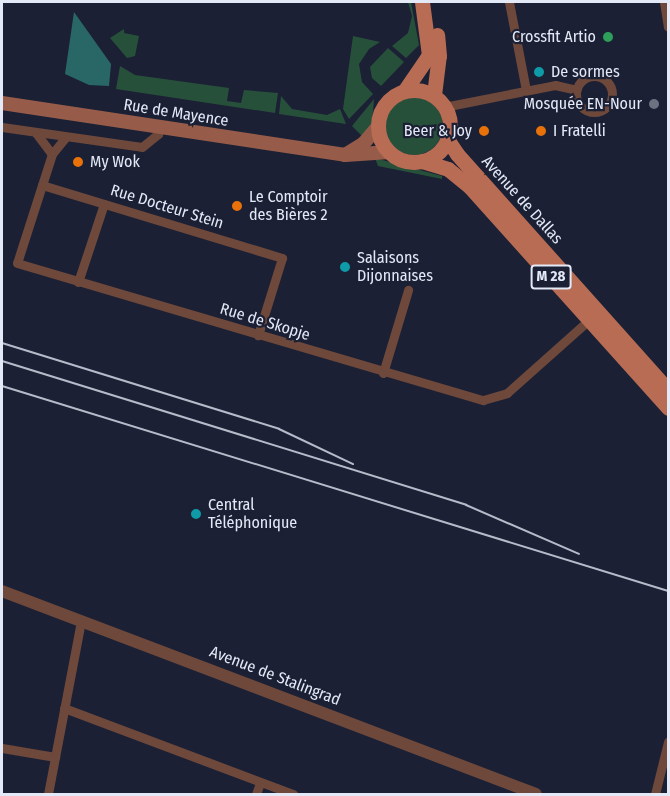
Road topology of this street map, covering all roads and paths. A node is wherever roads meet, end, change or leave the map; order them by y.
1 (422, 2) edge
2 (430, 2) edge
3 (509, 2) edge
4 (664, 6) edge
5 (668, 24) edge
6 (405, 90) junction
7 (526, 90) junction
8 (576, 90) junction
9 (434, 94) junction
10 (2, 103) edge
11 (444, 106) junction
12 (378, 125) junction
13 (2, 127) edge
14 (159, 127) junction
15 (36, 133) junction
16 (66, 137) junction
17 (447, 139) junction
18 (390, 152) junction
19 (52, 154) junction
20 (345, 155) junction
21 (422, 161) junction
22 (42, 185) junction
23 (104, 204) junction
24 (78, 282) junction
25 (408, 290) dead end
26 (590, 319) junction
27 (258, 335) junction
28 (383, 373) junction
29 (669, 390) edge
30 (669, 408) edge
31 (2, 591) edge
32 (81, 621) junction
33 (64, 708) junction
34 (669, 742) edge
35 (2, 748) edge
36 (55, 757) junction
37 (260, 783) junction
38 (48, 795) edge
39 (256, 795) edge
40 (293, 795) edge
41 (536, 795) edge
42 (655, 795) edge

1 - 6 main road
2 - 9 main road
3 - 7 street
4 - 5 street
6 - 9 main road
6 - 12 main road
7 - 8 street
7 - 11 street
8 - 8 street
9 - 11 main road
10 - 14 main road, Rue de Mayence
11 - 17 main road
12 - 18 main road
12 - 20 main road
13 - 15 street
14 - 16 street
14 - 20 main road, Rue de Mayence
15 - 16 street
15 - 19 street
16 - 19 street, Rue de Skopje
17 - 21 main road
17 - 29 main road, Avenue de Dallas / M 28
18 - 20 main road, Rue de Mayence
18 - 21 main road
19 - 22 street, Rue de Skopje
21 - 26 main road, Avenue de Dallas / M 28
22 - 23 street, Rue Docteur Stein
22 - 24 street, Rue de Skopje
23 - 24 street
23 - 27 street, Rue Docteur Stein
24 - 27 street, Rue de Skopje
25 - 28 street
26 - 28 street, Rue de Skopje
26 - 30 main road, Avenue de Dallas / M 28
27 - 28 street, Rue de Skopje
31 - 32 street, Avenue de Stalingrad
32 - 33 street
32 - 41 street, Avenue de Stalingrad
33 - 36 street
33 - 37 street
34 - 42 street
35 - 36 street
36 - 38 street
37 - 39 street
37 - 40 street

